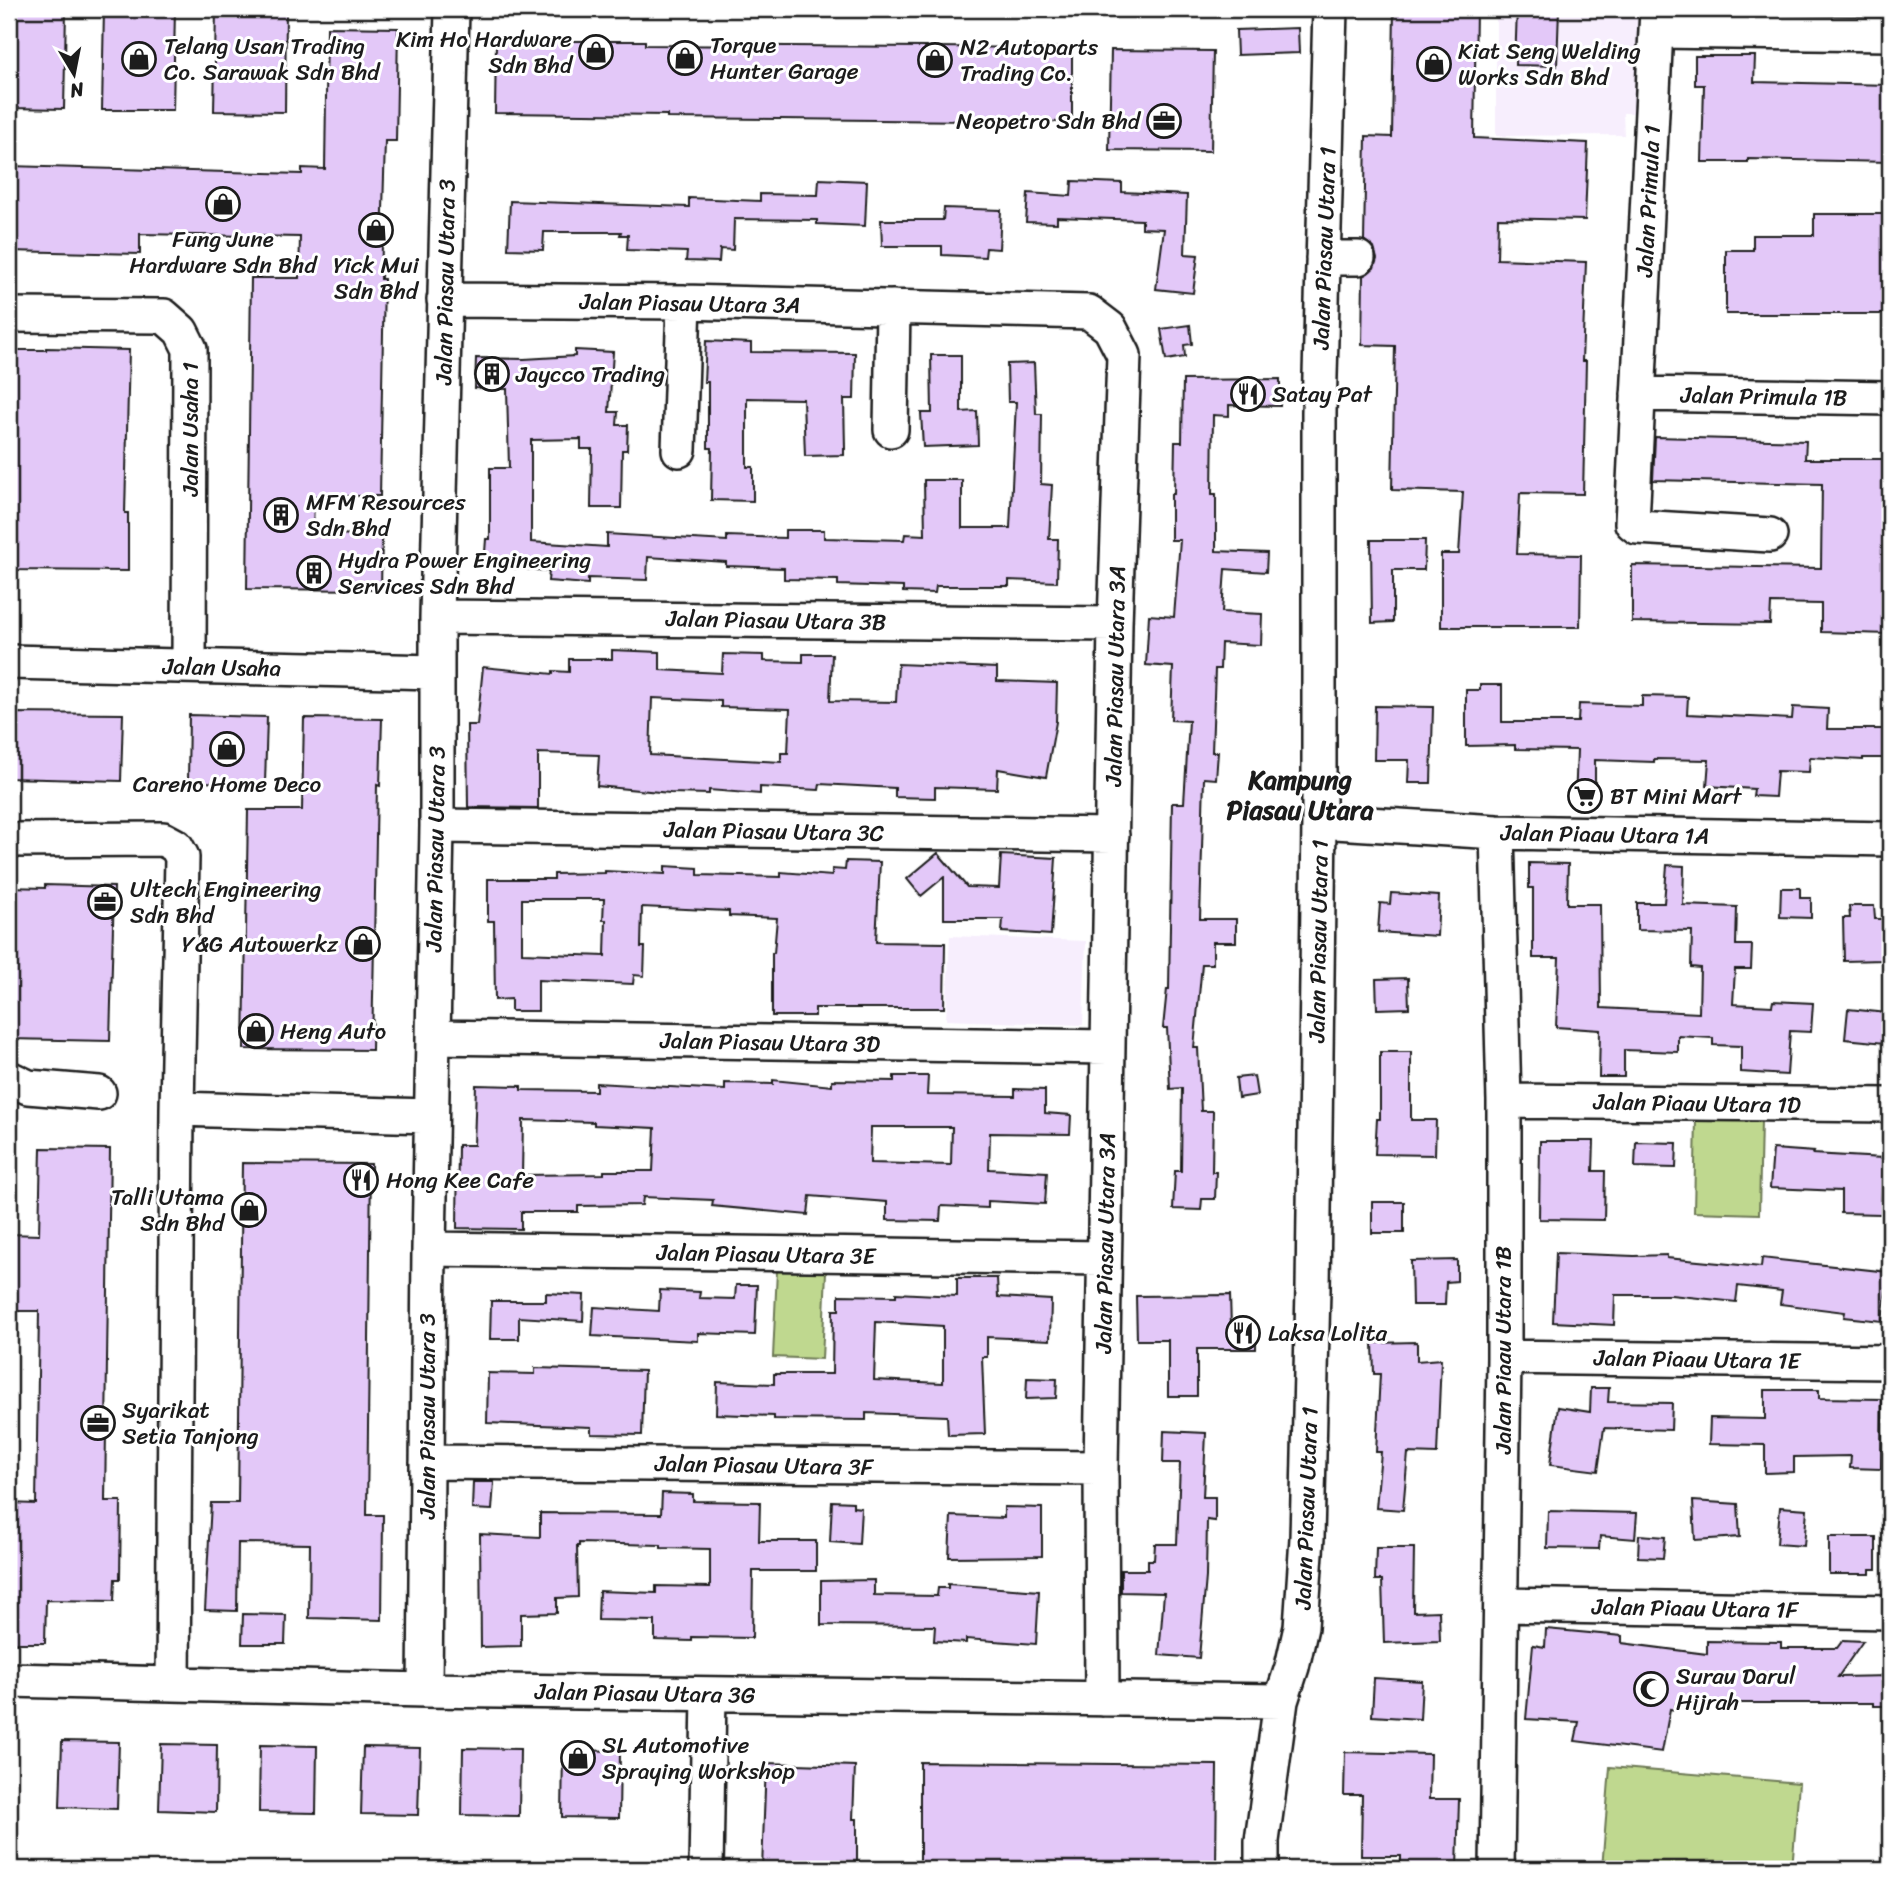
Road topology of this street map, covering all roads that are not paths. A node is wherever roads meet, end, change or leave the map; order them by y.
1 (452, 9) edge
2 (1330, 9) edge
3 (1656, 20) edge
4 (1890, 34) edge
5 (1323, 258) junction
6 (1358, 258) dead end
7 (444, 300) junction
8 (684, 302) junction
9 (893, 307) junction
10 (9, 315) edge
11 (1638, 394) junction
12 (1890, 398) edge
13 (891, 430) dead end
14 (679, 450) dead end
15 (1770, 535) dead end
16 (437, 617) junction
17 (1115, 624) junction
18 (9, 662) edge
19 (189, 666) junction
20 (436, 672) junction
21 (1319, 821) junction
22 (437, 826) junction
23 (1497, 832) junction
24 (1112, 835) junction
25 (1890, 839) edge
26 (9, 840) edge
27 (433, 1037) junction
28 (1108, 1047) junction
29 (9, 1079) edge
30 (99, 1093) dead end
31 (1504, 1101) junction
32 (1890, 1105) edge
33 (177, 1109) junction
34 (431, 1116) junction
35 (429, 1249) junction
36 (1104, 1258) junction
37 (1504, 1357) junction
38 (1890, 1362) edge
39 (427, 1462) junction
40 (1101, 1468) junction
41 (1501, 1605) junction
42 (1890, 1612) edge
43 (9, 1680) edge
44 (173, 1684) junction
45 (425, 1690) junction
46 (709, 1694) junction
47 (1102, 1699) junction
48 (1281, 1701) junction
49 (706, 1869) edge
50 (1262, 1869) edge
51 (1497, 1869) edge

1 - 7 street, Jalan Piasau Utara 3
2 - 5 street, Jalan Piasau Utara 1
3 - 4 street
3 - 11 street, Jalan Primula 1
5 - 6 street
5 - 21 street, Jalan Piasau Utara 1
7 - 8 street, Jalan Piasau Utara 3A
7 - 16 street, Jalan Piasau Utara 3
8 - 9 street, Jalan Piasau Utara 3A
8 - 14 street
9 - 13 street
9 - 17 street, Jalan Piasau Utara 3A
10 - 19 street, Jalan Usaha 1
11 - 12 street, Jalan Primula 1B
11 - 15 street, Jalan Primula 1
16 - 17 street, Jalan Piasau Utara 3B
16 - 20 street, Jalan Piasau Utara 3
17 - 24 street, Jalan Piasau Utara 3A
18 - 19 street, Jalan Usaha
19 - 20 street, Jalan Usaha
20 - 22 street, Jalan Piasau Utara 3
21 - 23 street, Jalan Piaau Utara 1A
21 - 48 street, Jalan Piasau Utara 1
22 - 24 street, Jalan Piasau Utara 3C
22 - 27 street, Jalan Piasau Utara 3
23 - 25 street, Jalan Piaau Utara 1A
23 - 31 street, Jalan Piaau Utara 1B
24 - 28 street, Jalan Piasau Utara 3A
26 - 33 street
27 - 28 street, Jalan Piasau Utara 3D
27 - 34 street, Jalan Piasau Utara 3
28 - 36 street, Jalan Piasau Utara 3A
29 - 30 street
31 - 32 street, Jalan Piaau Utara 1D
31 - 37 street, Jalan Piaau Utara 1B
33 - 34 street
33 - 44 street
34 - 35 street, Jalan Piasau Utara 3
35 - 36 street, Jalan Piasau Utara 3E
35 - 39 street, Jalan Piasau Utara 3
36 - 40 street, Jalan Piasau Utara 3A
37 - 38 street, Jalan Piaau Utara 1E
37 - 41 street, Jalan Piaau Utara 1B
39 - 40 street, Jalan Piasau Utara 3F
39 - 45 street, Jalan Piasau Utara 3
40 - 47 street, Jalan Piasau Utara 3A
41 - 42 street, Jalan Piaau Utara 1F
41 - 51 street, Jalan Piaau Utara 1B
43 - 44 street, Jalan Piasau Utara 3G
44 - 45 street, Jalan Piasau Utara 3G
45 - 46 street, Jalan Piasau Utara 3G
46 - 47 street, Jalan Piasau Utara 3G
46 - 49 street
47 - 48 street, Jalan Piasau Utara 3G
48 - 50 street, Jalan Piasau Utara 1

